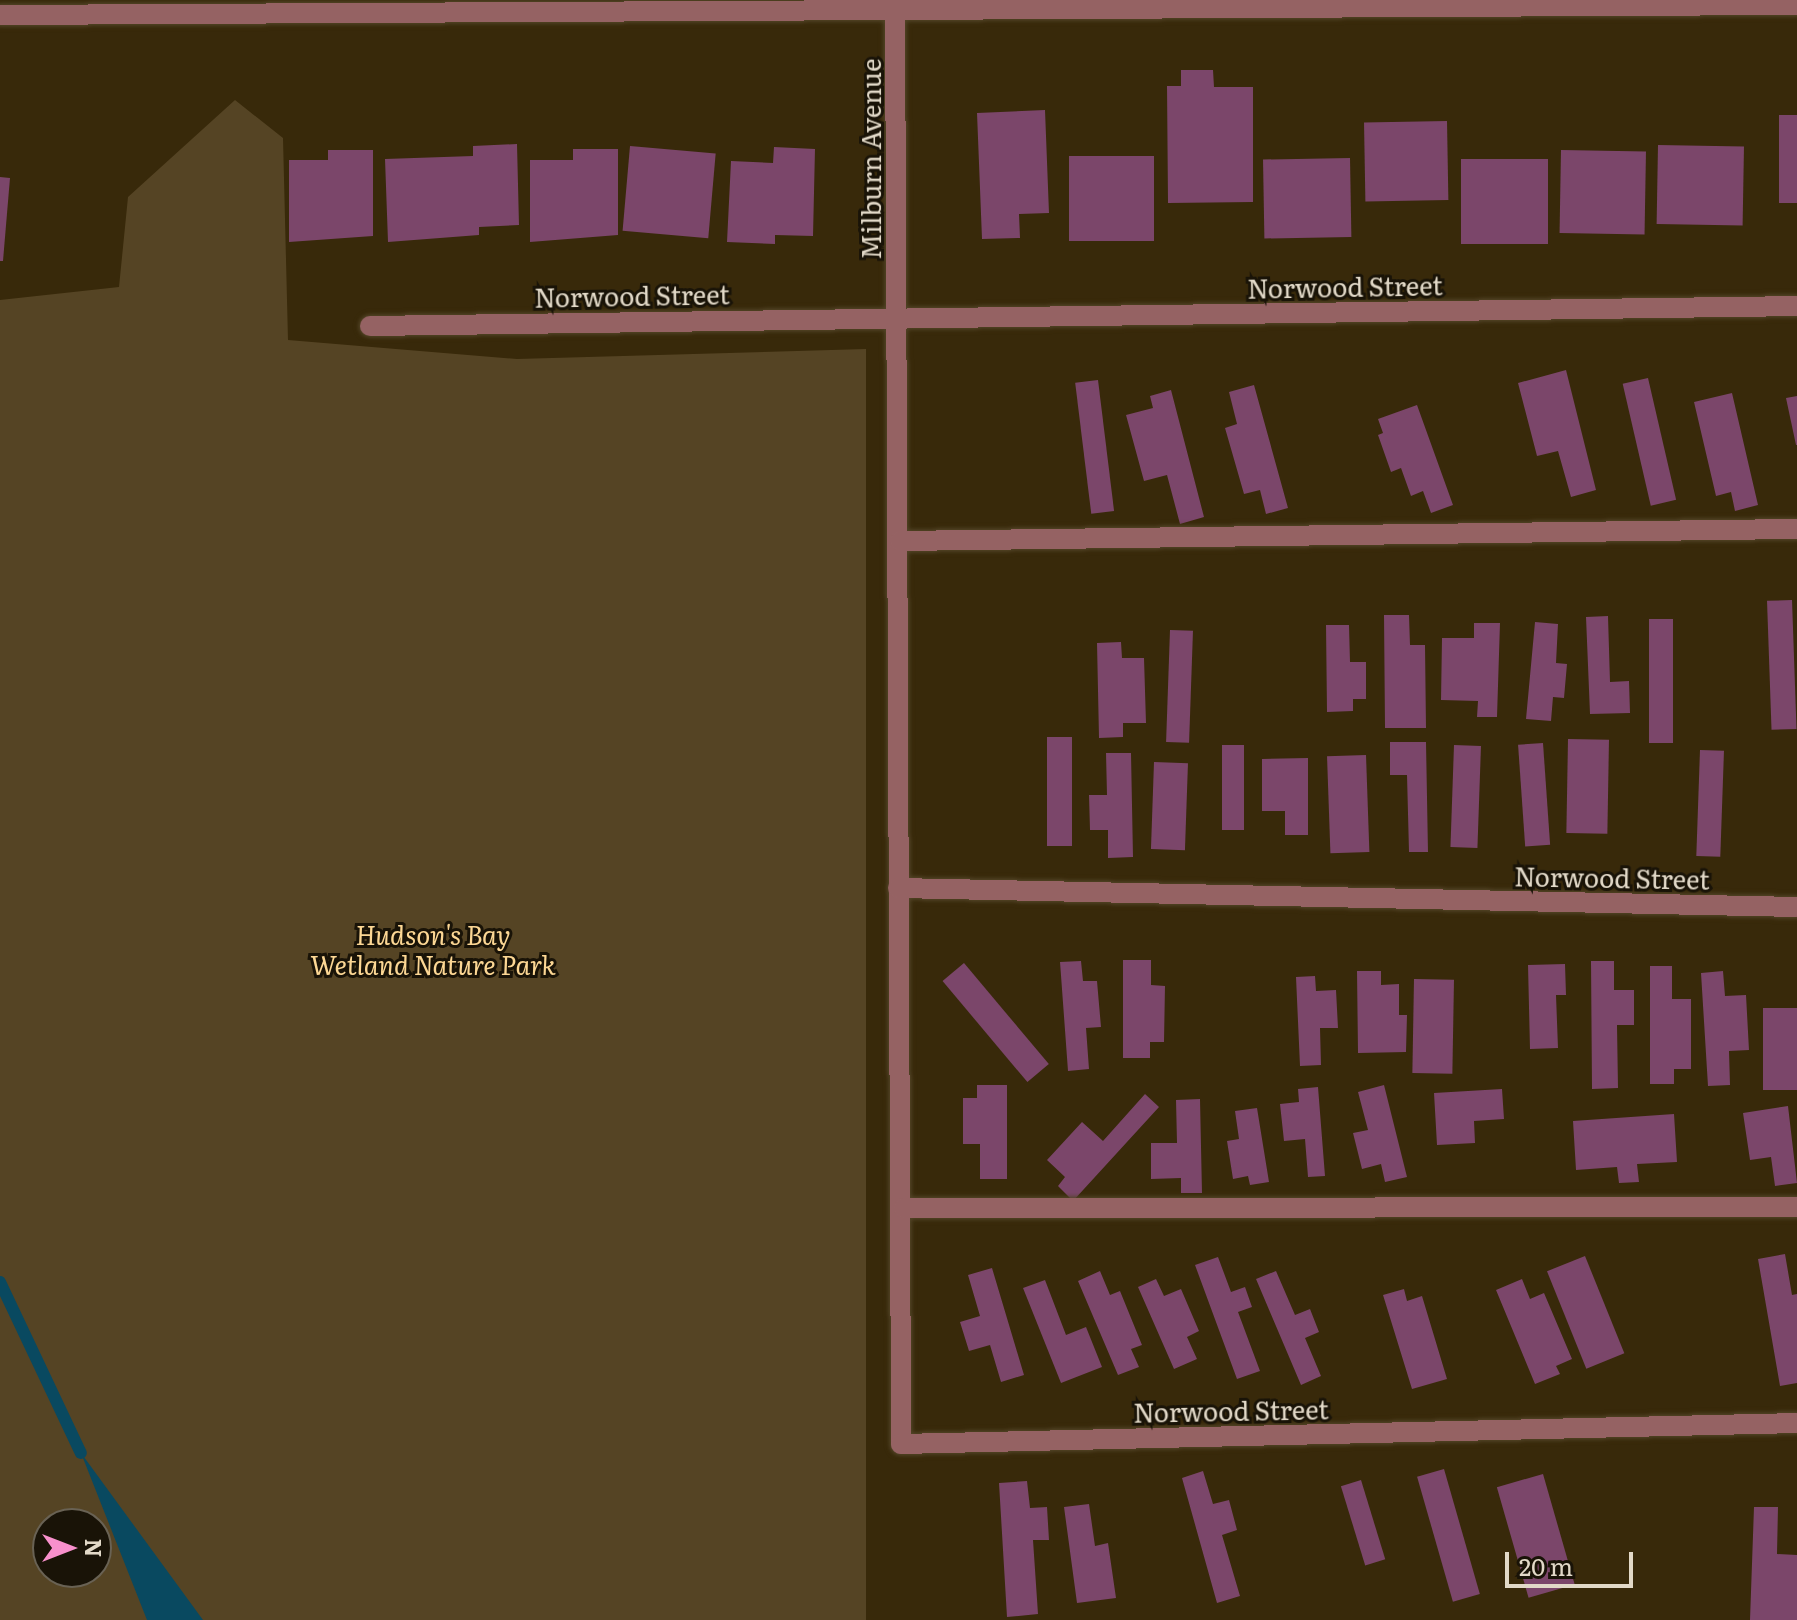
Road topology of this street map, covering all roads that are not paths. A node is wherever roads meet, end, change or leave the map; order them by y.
1 (895, 4) edge
2 (1797, 5) edge
3 (0, 15) edge
4 (1797, 306) edge
5 (894, 317) junction
6 (370, 326) dead end
7 (1797, 529) edge
8 (900, 541) junction
9 (898, 888) junction
10 (1797, 907) edge
11 (1797, 1207) edge
12 (904, 1208) junction
13 (1797, 1423) edge

1 - 2 street
1 - 3 street
1 - 5 street, Milburn Avenue
4 - 5 street, Norwood Street
5 - 6 street, Norwood Street
5 - 8 street, Norwood Street
7 - 8 street
8 - 9 street, Norwood Street
9 - 10 street, Norwood Street
9 - 12 street, Norwood Street
11 - 12 street
12 - 13 street, Norwood Street

